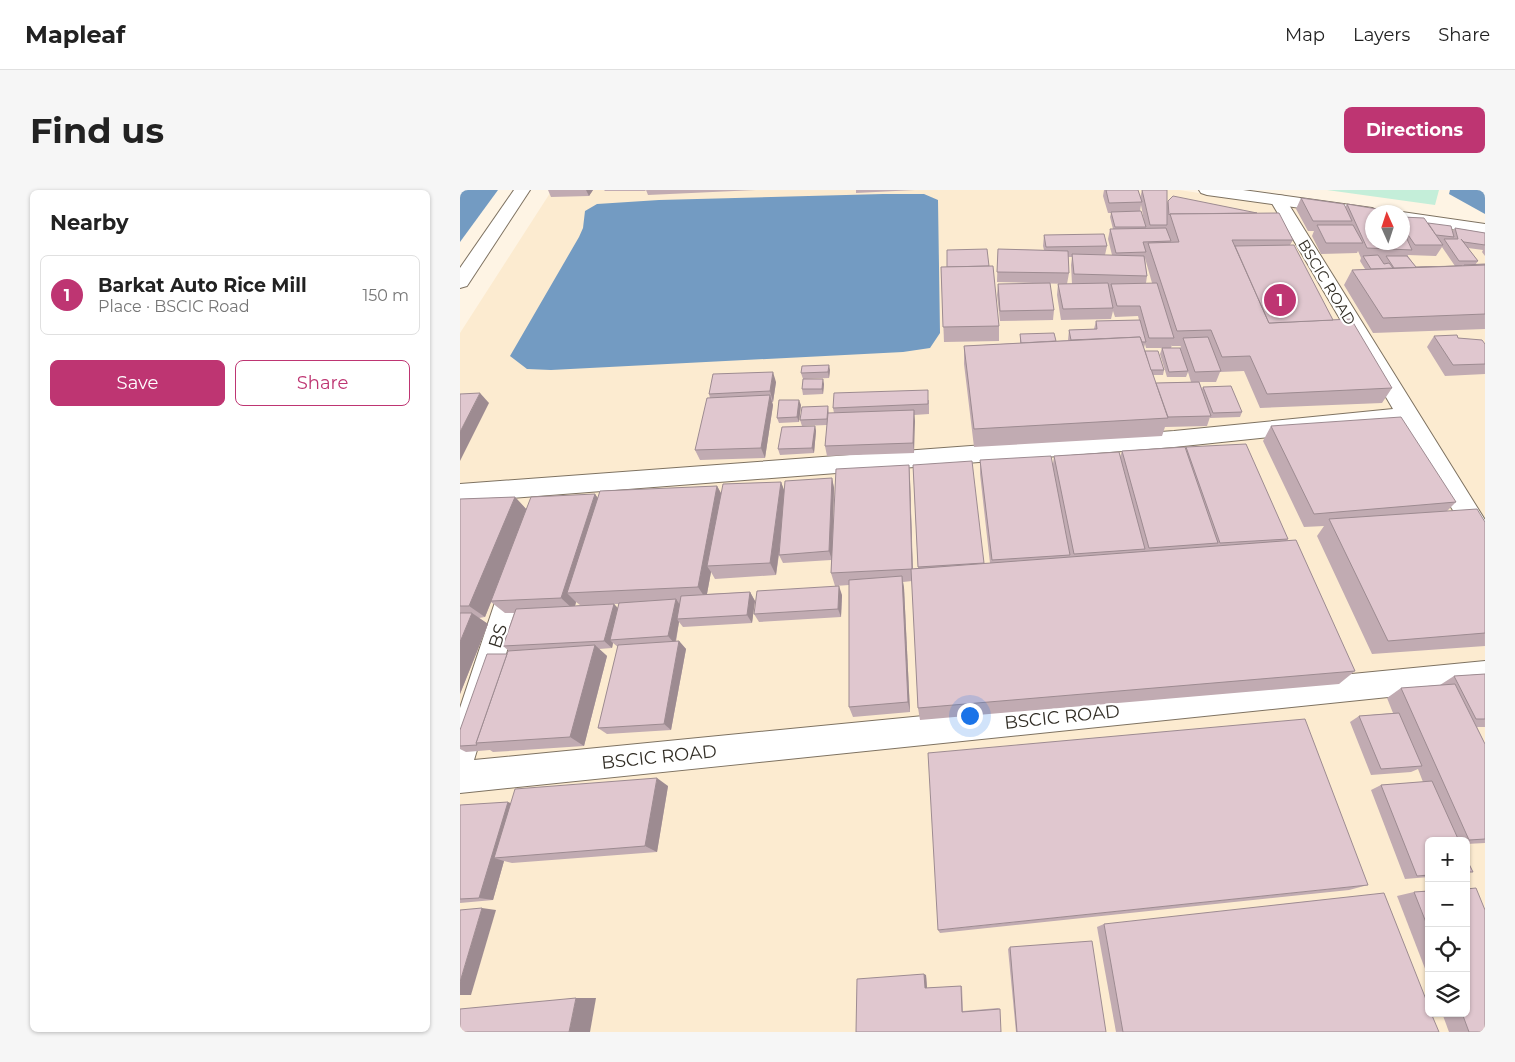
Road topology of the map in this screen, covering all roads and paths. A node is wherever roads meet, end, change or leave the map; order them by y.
1 (522, 190) edge
2 (1207, 190) edge
3 (1278, 200) junction
4 (1365, 212) edge
5 (1410, 218) edge
6 (1485, 229) edge
7 (460, 282) edge
8 (1406, 415) junction
9 (544, 488) junction
10 (460, 493) edge
11 (535, 517) edge
12 (1485, 542) edge
13 (523, 555) edge
14 (1485, 674) edge
15 (460, 755) edge
16 (460, 777) edge

1 - 7 street
2 - 3 street
3 - 4 street
3 - 8 street, BSCIC ROAD
5 - 6 street
8 - 9 street
8 - 12 street, BSCIC ROAD
9 - 10 street
9 - 11 street
13 - 15 street, BS
14 - 16 street, BSCIC ROAD

